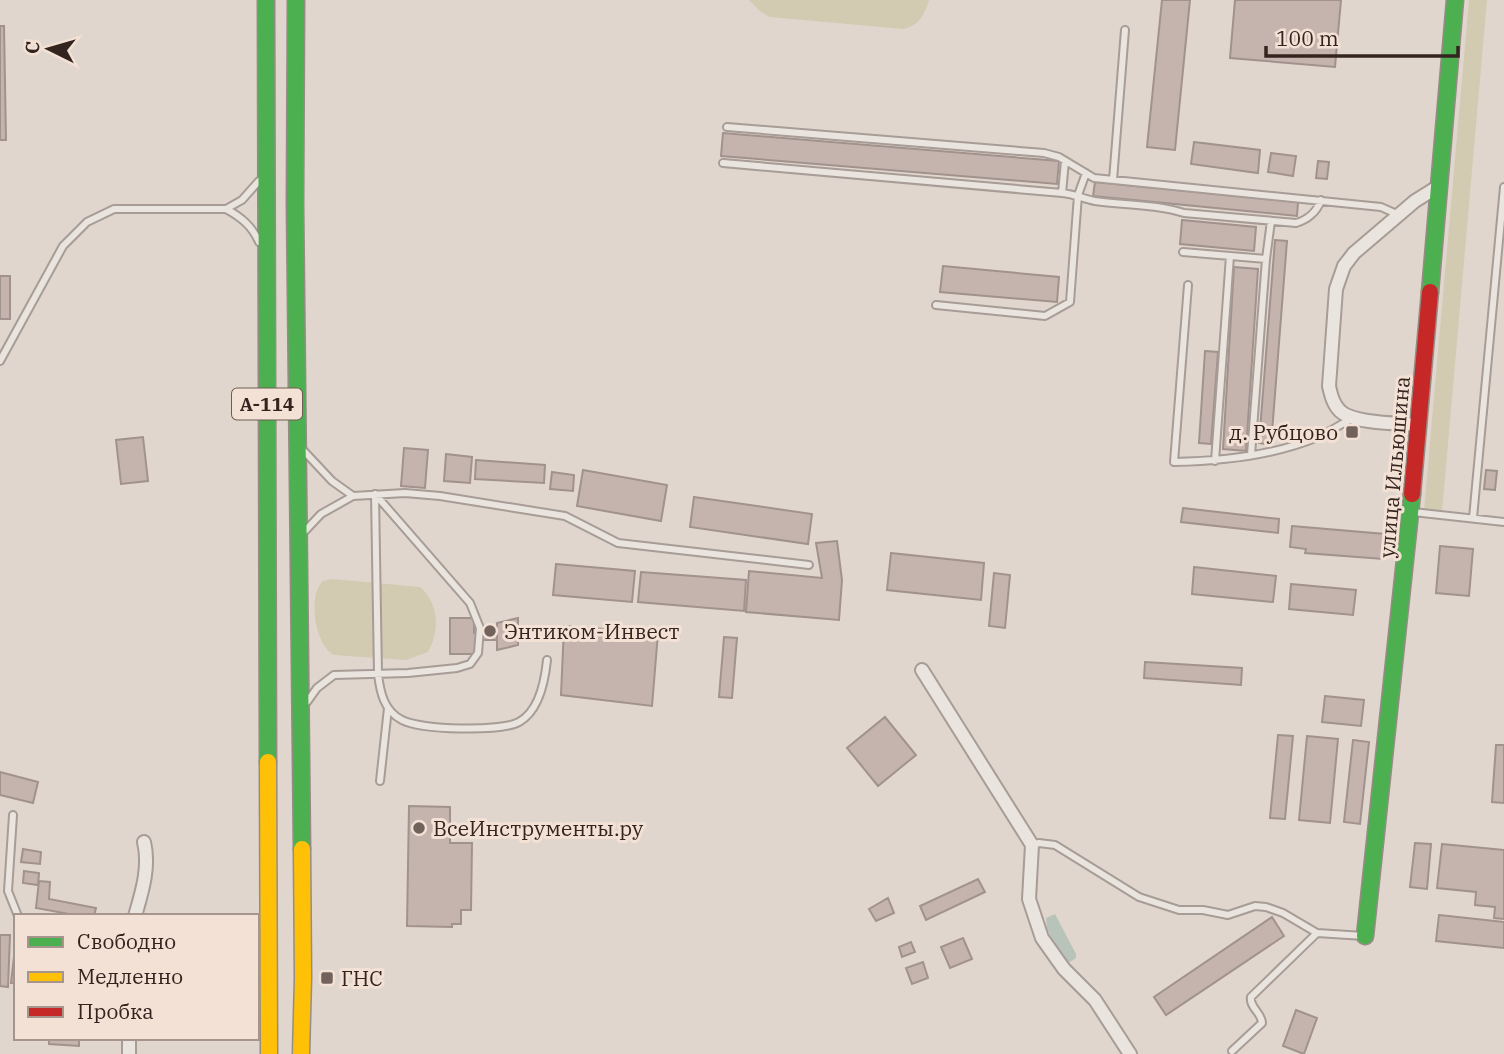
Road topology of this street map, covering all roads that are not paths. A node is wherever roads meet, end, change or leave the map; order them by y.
1 (266, 0) edge
2 (296, 0) edge
3 (1455, 0) edge
4 (1125, 30) dead end
5 (727, 127) dead end
6 (1065, 161) junction
7 (723, 163) dead end
8 (265, 167) junction
9 (1086, 173) junction
10 (1113, 180) junction
11 (1439, 186) junction
12 (1504, 187) edge
13 (1062, 193) junction
14 (1078, 195) junction
15 (1321, 200) junction
16 (226, 209) junction
17 (1399, 215) junction
18 (1271, 221) junction
19 (1183, 252) dead end
20 (1230, 256) junction
21 (1266, 259) junction
22 (266, 260) junction
23 (1188, 285) dead end
24 (936, 305) dead end
25 (0, 361) edge
26 (1353, 418) junction
27 (1419, 425) junction
28 (297, 442) junction
29 (1251, 455) junction
30 (1216, 461) junction
31 (375, 494) junction
32 (353, 496) junction
33 (1411, 512) junction
34 (1473, 518) junction
35 (1504, 522) edge
36 (298, 543) junction
37 (809, 565) dead end
38 (547, 660) dead end
39 (922, 670) dead end
40 (378, 674) junction
41 (388, 708) junction
42 (300, 713) junction
43 (380, 781) dead end
44 (13, 815) dead end
45 (144, 842) dead end
46 (1032, 845) junction
47 (17, 914) edge
48 (136, 914) edge
49 (1317, 933) junction
50 (1365, 936) joint
51 (1232, 1051) dead end
52 (269, 1054) edge
53 (302, 1054) edge
54 (1130, 1054) edge

1 - 8 main road, А-114
2 - 28 main road, А-114
3 - 11 main road, улица Ильюшина
4 - 10 lane
5 - 6 lane
6 - 9 lane
6 - 13 lane
7 - 13 lane
8 - 16 lane
8 - 22 main road, А-114
9 - 10 lane
9 - 14 lane
10 - 15 lane
11 - 17 street
11 - 27 main road, улица Ильюшина
12 - 34 lane
13 - 14 lane
14 - 18 lane
14 - 24 lane
15 - 17 lane
15 - 18 lane
16 - 22 lane
16 - 25 lane
17 - 26 street
18 - 21 lane
19 - 20 lane
20 - 21 lane
20 - 30 lane
21 - 29 lane
22 - 52 main road, А-114
23 - 30 lane
26 - 27 street
26 - 29 lane
27 - 33 main road, улица Ильюшина
28 - 32 lane
28 - 36 main road, А-114
29 - 30 lane
31 - 32 lane
31 - 37 lane
31 - 40 lane
31 - 40 lane
32 - 36 lane
33 - 34 lane
33 - 50 main road, улица Ильюшина
34 - 35 lane
36 - 42 main road, А-114
38 - 41 lane
39 - 46 street
40 - 41 lane
40 - 42 lane
41 - 43 lane
42 - 53 main road, А-114
44 - 47 lane
45 - 48 street
46 - 49 lane
46 - 54 street
49 - 50 lane
49 - 51 lane

